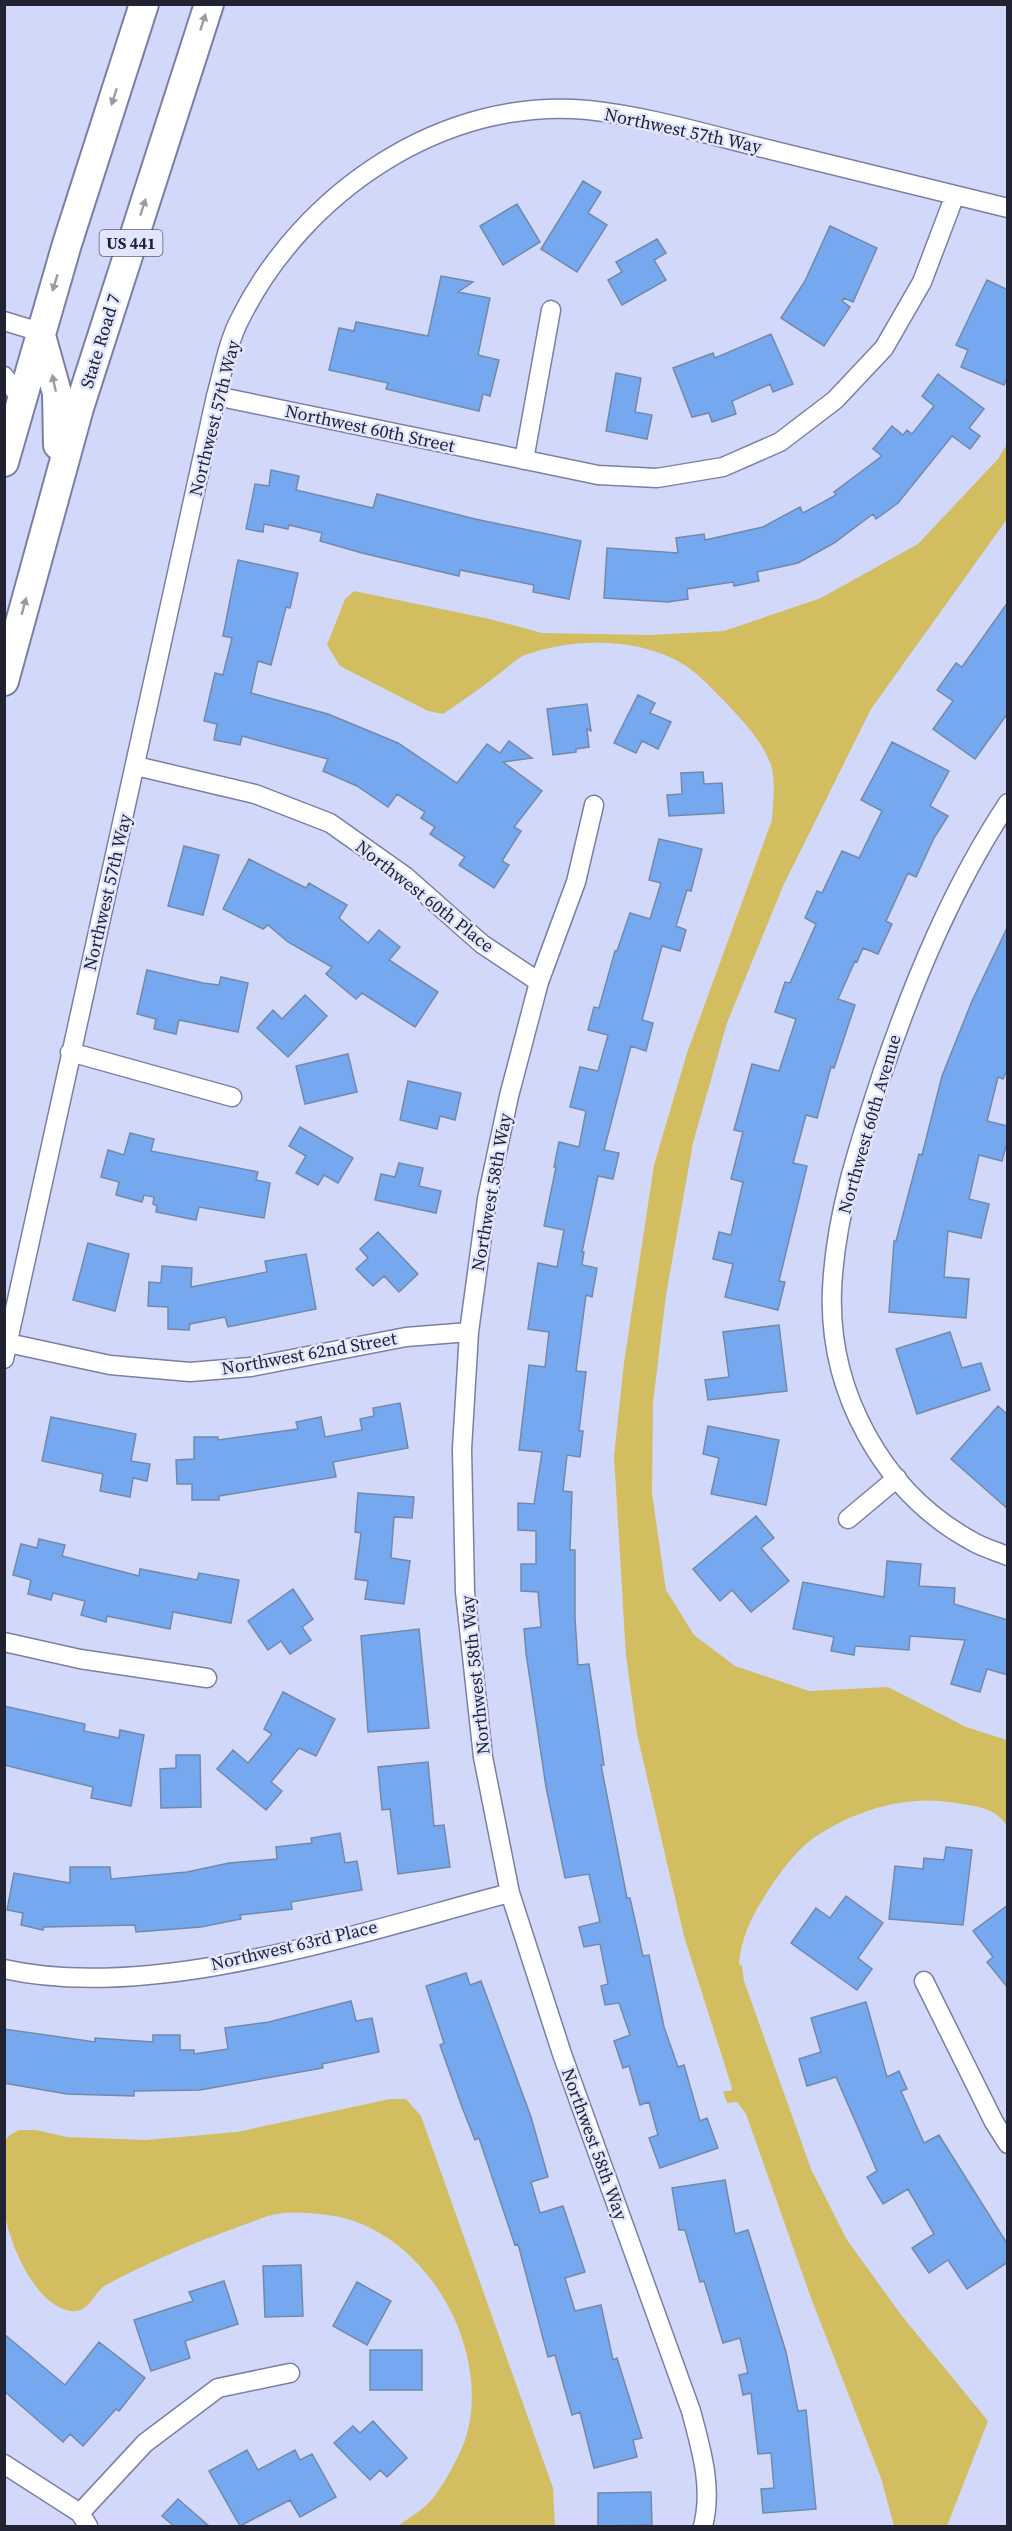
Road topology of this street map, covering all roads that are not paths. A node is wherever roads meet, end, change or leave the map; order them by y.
1 (144, 4) edge
2 (209, 4) edge
3 (954, 195) junction
4 (1008, 208) edge
5 (551, 310) dead end
6 (4, 321) edge
7 (40, 332) junction
8 (4, 376) edge
9 (216, 396) junction
10 (22, 400) junction
11 (524, 460) junction
12 (4, 462) edge
13 (57, 484) junction
14 (4, 681) edge
15 (136, 766) junction
16 (1008, 803) edge
17 (594, 805) dead end
18 (539, 982) junction
19 (70, 1052) junction
20 (232, 1097) dead end
21 (469, 1332) junction
22 (6, 1351) edge
23 (897, 1478) junction
24 (848, 1519) dead end
25 (1008, 1556) edge
26 (4, 1642) edge
27 (207, 1677) dead end
28 (510, 1893) junction
29 (4, 1969) edge
30 (924, 1982) dead end
31 (1008, 2144) edge
32 (290, 2373) dead end
33 (4, 2464) edge
34 (84, 2520) edge
35 (704, 2526) edge

1 -> 7 main road
13 -> 2 main road, State Road 7 / US 441
3 - 4 street, Northwest 57th Way
3 - 9 street, Northwest 57th Way
3 - 11 street, Northwest 60th Street
5 - 11 street
6 - 7 street
7 - 10 main road
13 -> 7 main road
8 - 10 street
9 - 11 street, Northwest 60th Street
9 - 15 street, Northwest 57th Way
10 - 12 main road
14 -> 13 main road, State Road 7 / US 441
15 - 18 street, Northwest 60th Place
15 - 19 street, Northwest 57th Way
16 - 23 street, Northwest 60th Avenue
17 - 18 street, Northwest 58th Way
18 - 21 street, Northwest 58th Way
19 - 20 street
19 - 22 street, Northwest 57th Way
21 - 22 street, Northwest 62nd Street
21 - 28 street, Northwest 58th Way
23 - 24 street
23 - 25 street, Northwest 60th Avenue
26 - 27 street
28 - 29 street, Northwest 63rd Place
28 - 35 street, Northwest 58th Way
30 - 31 street
32 - 34 street
33 - 34 street

